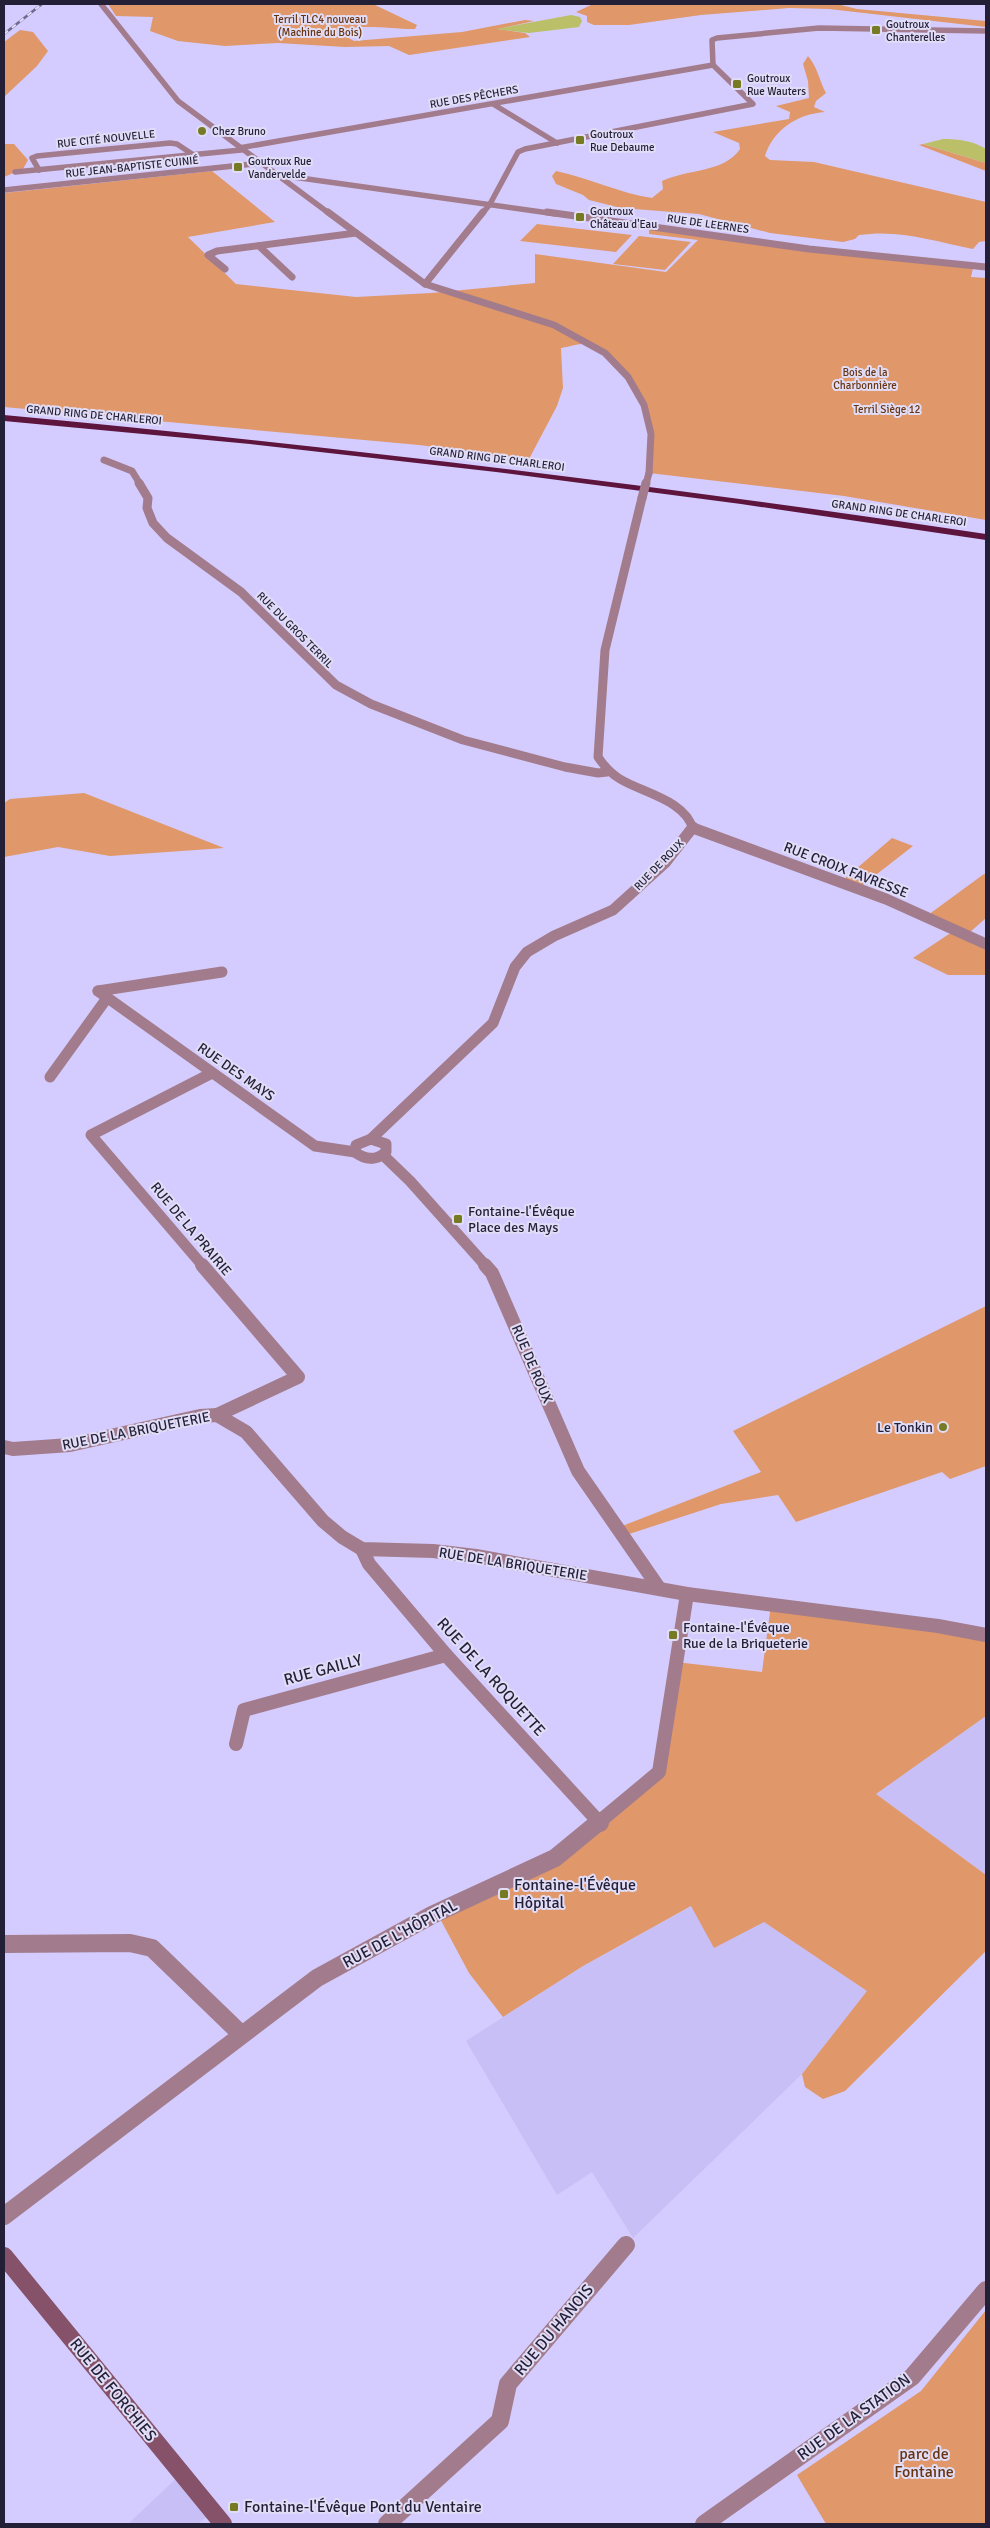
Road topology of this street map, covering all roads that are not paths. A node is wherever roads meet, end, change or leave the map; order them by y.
1 (101, 4) edge
2 (986, 31) edge
3 (713, 65) junction
4 (493, 104) junction
5 (557, 143) junction
6 (240, 149) junction
7 (192, 154) junction
8 (114, 162) junction
9 (262, 163) junction
10 (39, 170) junction
11 (15, 172) dead end
12 (279, 175) junction
13 (124, 178) junction
14 (4, 190) edge
15 (490, 204) junction
16 (356, 233) junction
17 (258, 246) junction
18 (986, 267) edge
19 (225, 269) dead end
20 (292, 277) dead end
21 (425, 284) junction
22 (4, 413) edge
23 (4, 418) edge
24 (104, 460) dead end
25 (986, 530) edge
26 (986, 537) edge
27 (607, 772) junction
28 (693, 828) junction
29 (986, 944) edge
30 (222, 972) dead end
31 (107, 998) junction
32 (212, 1073) junction
33 (50, 1077) dead end
34 (371, 1139) junction
35 (356, 1152) junction
36 (383, 1155) junction
37 (218, 1415) junction
38 (4, 1447) edge
39 (362, 1550) junction
40 (659, 1588) junction
41 (687, 1594) junction
42 (986, 1635) edge
43 (446, 1655) junction
44 (236, 1744) dead end
45 (600, 1823) junction
46 (4, 1944) edge
47 (241, 2034) junction
48 (4, 2216) edge
49 (626, 2245) dead end
50 (4, 2256) edge
51 (986, 2290) edge
52 (223, 2524) edge
53 (387, 2524) edge
54 (704, 2524) edge

1 - 6 street
2 - 3 street
3 - 4 street, RUE DES PÊCHERS
3 - 5 street
4 - 5 street
4 - 6 street, RUE DES PÊCHERS
5 - 15 street
6 - 7 street, RUE CITÉ NOUVELLE
6 - 9 street
7 - 8 street, RUE CITÉ NOUVELLE
7 - 10 street, RUE CITÉ NOUVELLE
8 - 10 street, RUE CITÉ NOUVELLE
8 - 13 street
9 - 12 street
9 - 13 street, RUE JEAN-BAPTISTE CUINIÉ
10 - 11 street, RUE CITÉ NOUVELLE
12 - 15 street, RUE DE LEERNES
12 - 16 street
13 - 14 street, RUE JEAN-BAPTISTE CUINIÉ
15 - 18 street, RUE DE LEERNES
15 - 21 street
16 - 17 street
16 - 21 street
17 - 19 street
17 - 20 street
21 - 27 street, bridge
22 - 25 highway, GRAND RING DE CHARLEROI
23 - 26 highway, GRAND RING DE CHARLEROI
24 - 27 street, RUE DU GROS TERRIL
27 - 28 street, RUE DE ROUX
28 - 29 street, RUE CROIX FAVRESSE
28 - 34 street, RUE DE ROUX
30 - 31 street
31 - 32 street, RUE DES MAYS
31 - 33 street
32 - 35 street, RUE DES MAYS
32 - 37 street, RUE DE LA PRAIRIE
34 - 35 street, RUE DE ROUX
34 - 36 street, RUE DE ROUX
35 - 36 street, RUE DES MAYS
36 - 40 street, RUE DE ROUX
37 - 38 street, RUE DE LA BRIQUETERIE
37 - 39 street, RUE DE LA BRIQUETERIE
39 - 40 street, RUE DE LA BRIQUETERIE
39 - 43 street, RUE DE LA ROQUETTE
40 - 41 street, RUE DE LA BRIQUETERIE
41 - 42 street, RUE DE LA BRIQUETERIE
41 - 45 street, RUE DE L'HÔPITAL
43 - 44 street, RUE GAILLY
43 - 45 street, RUE DE LA ROQUETTE
45 - 47 street, RUE DE L'HÔPITAL
46 - 47 street
47 - 48 street, RUE DE L'HÔPITAL
49 - 53 street, RUE DU HANOIS
50 - 52 main road, RUE DE FORCHIES
51 - 54 street, RUE DE LA STATION

